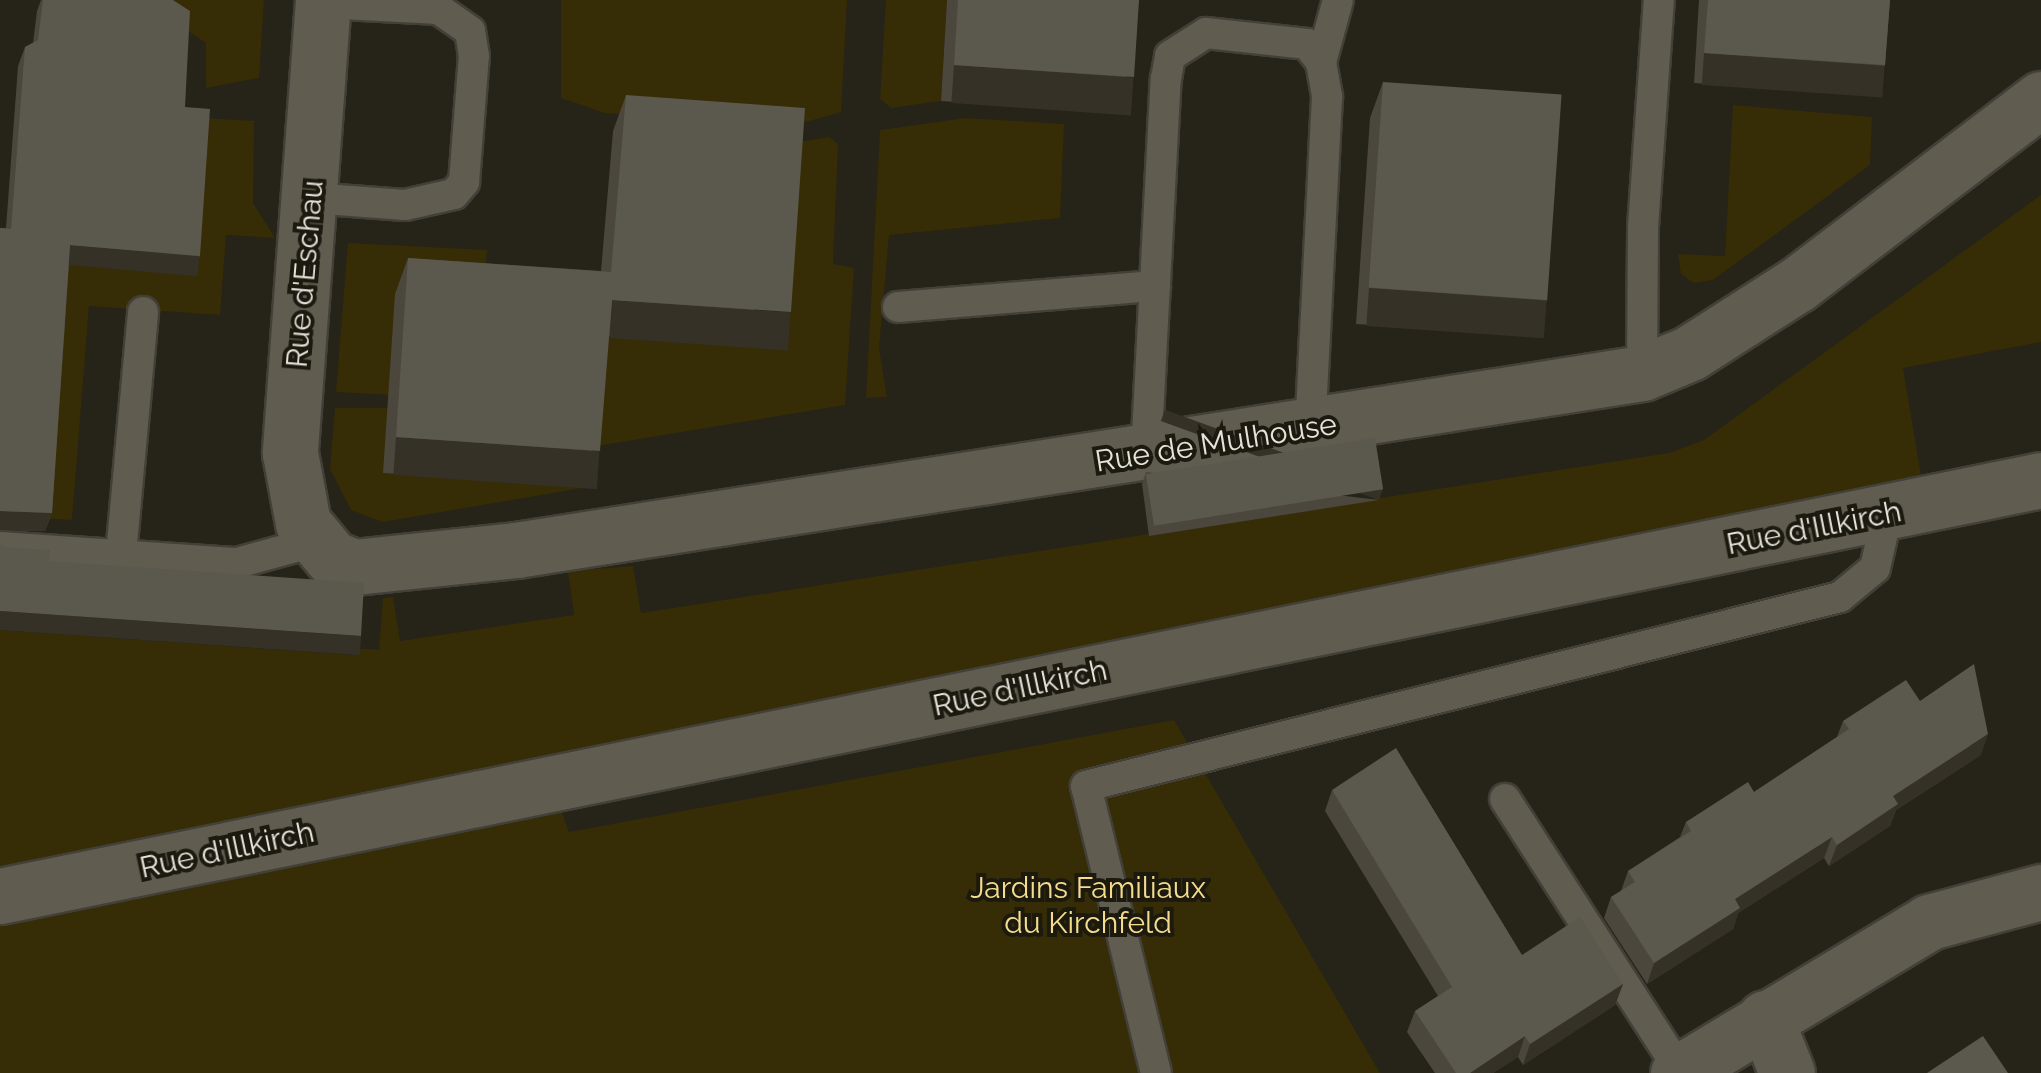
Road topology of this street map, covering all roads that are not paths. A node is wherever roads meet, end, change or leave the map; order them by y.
1 (1338, 0) edge
2 (1659, 0) edge
3 (323, 2) edge
4 (1321, 62) junction
5 (2041, 99) edge
6 (311, 198) junction
7 (1155, 286) junction
8 (898, 307) dead end
9 (143, 312) dead end
10 (1642, 373) junction
11 (1310, 428) junction
12 (1146, 454) junction
13 (2041, 480) edge
14 (1887, 514) junction
15 (317, 541) junction
16 (0, 547) edge
17 (122, 555) junction
18 (1505, 800) dead end
19 (2041, 892) edge
20 (0, 896) edge
21 (1765, 1018) junction
22 (1679, 1072) edge
23 (1156, 1073) edge
24 (1787, 1073) edge

1 - 4 lane
2 - 10 lane
3 - 6 street, Rue d'Eschau
3 - 6 lane
4 - 7 lane
4 - 11 lane
5 - 10 street, Rue de Mulhouse
6 - 15 street, Rue d'Eschau
7 - 8 lane
7 - 12 lane
9 - 17 lane
10 - 11 street, Rue de Mulhouse
11 - 12 street, Rue de Mulhouse
12 - 15 street, Rue de Mulhouse
13 - 14 street, Rue d'Illkirch
14 - 20 street, Rue d'Illkirch
14 - 23 lane
15 - 17 lane
16 - 17 lane
18 - 22 lane
19 - 21 street
21 - 22 street
21 - 24 street

